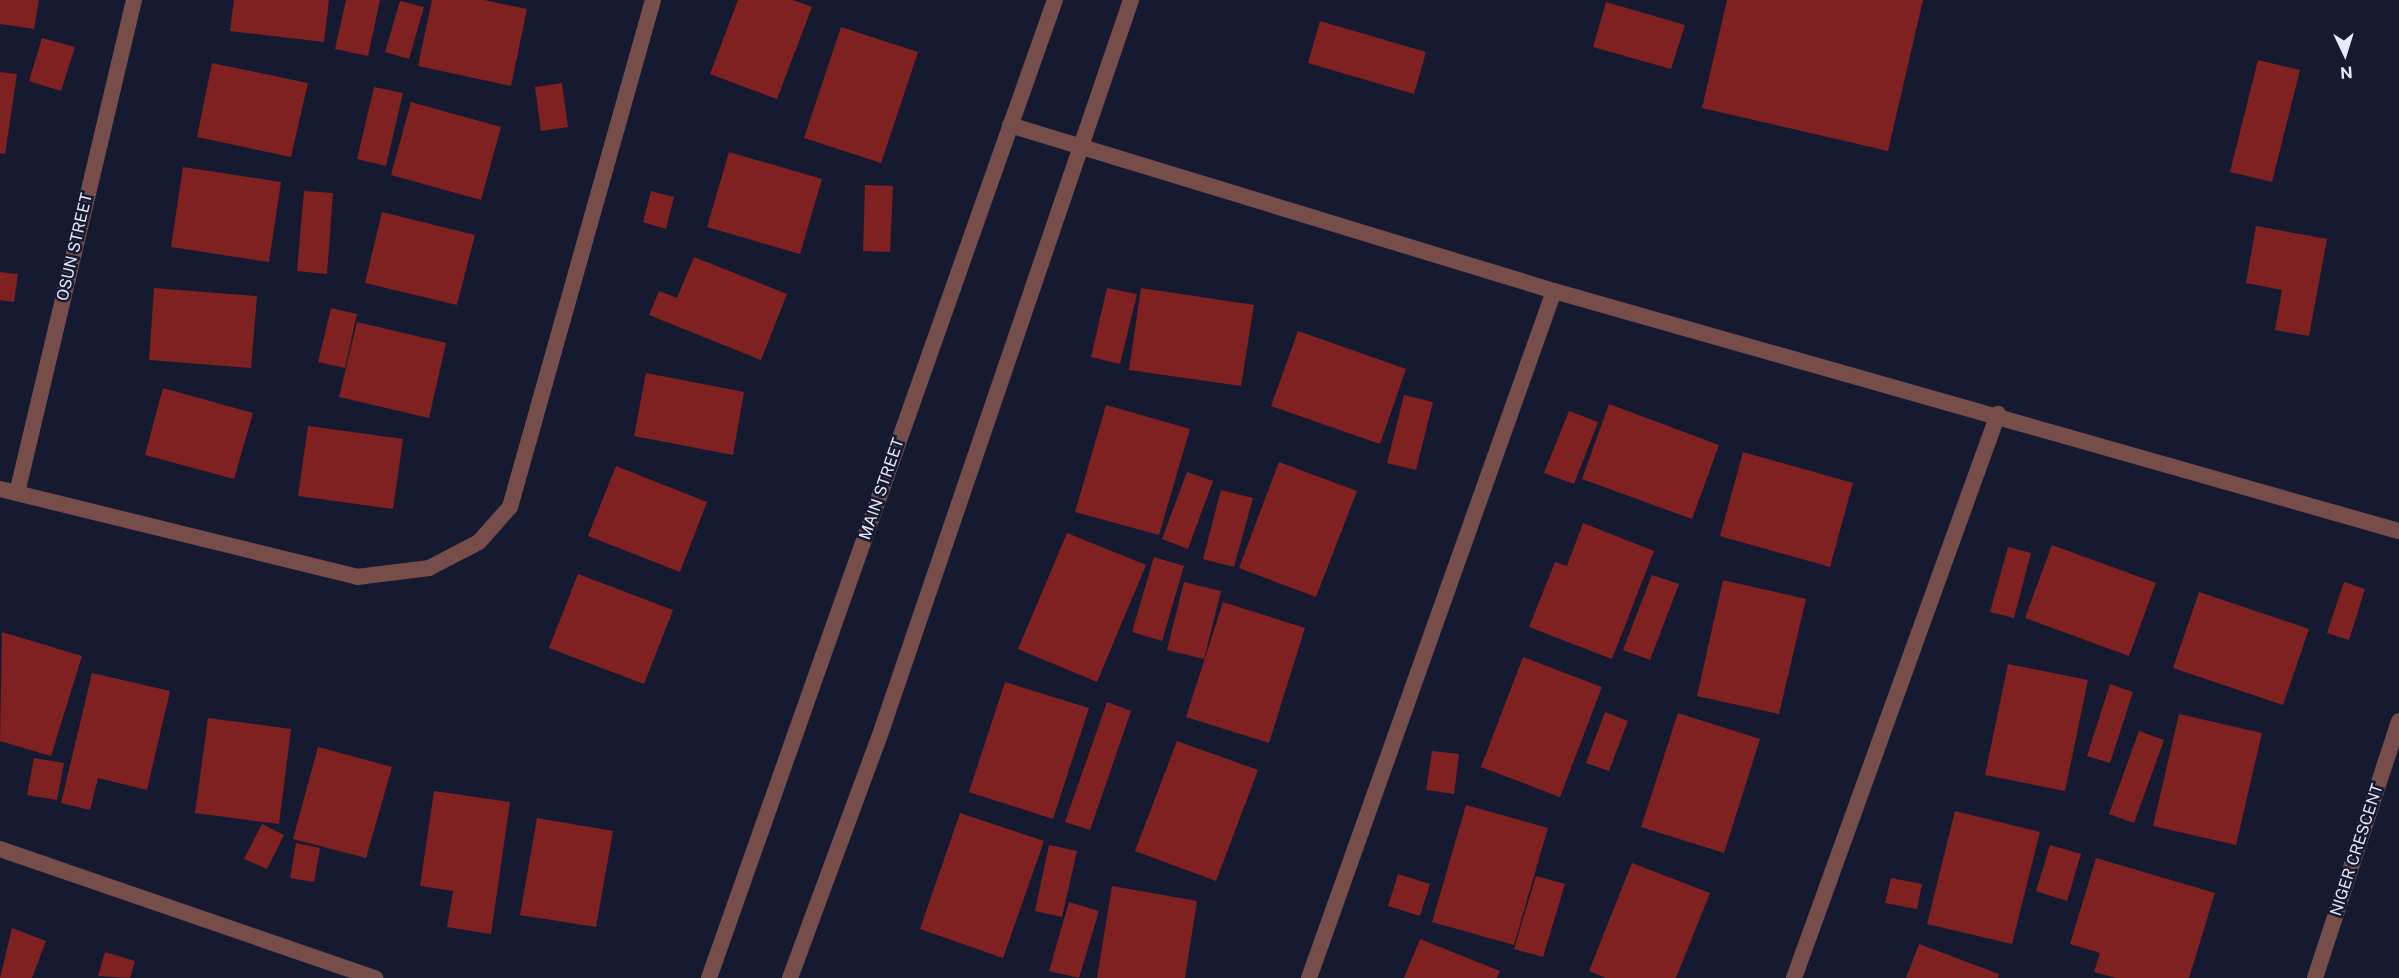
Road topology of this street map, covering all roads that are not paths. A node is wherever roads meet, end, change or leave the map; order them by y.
1 (134, 0) edge
2 (652, 0) edge
3 (1055, 0) edge
4 (1131, 0) edge
5 (1010, 125) junction
6 (1079, 150) junction
7 (1554, 291) junction
8 (1998, 414) junction
9 (0, 489) edge
10 (16, 493) junction
11 (2399, 531) edge
12 (2399, 721) edge
13 (0, 849) edge
14 (375, 978) edge
15 (709, 978) edge
16 (790, 978) edge
17 (1309, 978) edge
18 (1794, 978) edge
19 (2315, 978) edge

1 - 10 street, OSUN STREET
2 - 10 street
3 - 5 street, MAIN STREET
4 - 6 street
5 - 6 street
5 - 15 street, MAIN STREET
6 - 7 street
6 - 16 street
7 - 8 street
7 - 17 street
8 - 11 street
8 - 18 street
9 - 10 street
12 - 19 street, NIGER CRESCENT
13 - 14 street

